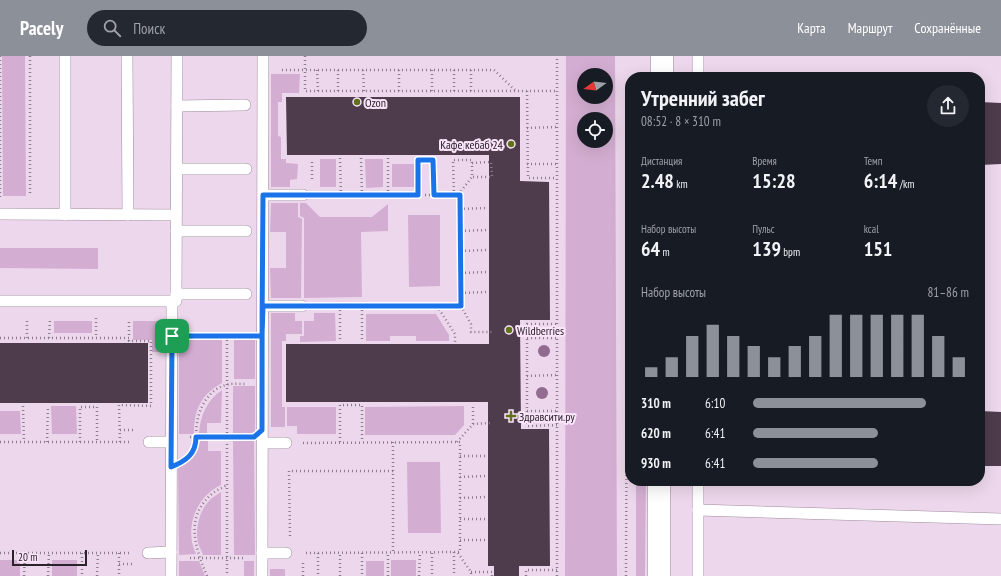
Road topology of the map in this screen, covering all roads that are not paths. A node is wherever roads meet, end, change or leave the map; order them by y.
1 (64, 56) edge
2 (127, 56) edge
3 (176, 56) edge
4 (263, 56) edge
5 (662, 56) edge
6 (698, 56) edge
7 (662, 72) edge
8 (698, 72) edge
9 (246, 105) dead end
10 (177, 106) junction
11 (177, 169) junction
12 (246, 169) dead end
13 (263, 195) junction
14 (303, 195) road end
15 (0, 214) edge
16 (65, 214) junction
17 (128, 215) junction
18 (176, 215) junction
19 (176, 231) junction
20 (246, 231) dead end
21 (246, 294) dead end
22 (174, 298) junction
23 (0, 301) edge
24 (263, 306) junction
25 (302, 306) road end
26 (149, 442) road end
27 (171, 442) junction
28 (262, 443) junction
29 (286, 443) road end
30 (659, 486) edge
31 (698, 486) edge
32 (698, 510) junction
33 (1001, 518) edge
34 (171, 552) junction
35 (148, 553) road end
36 (286, 553) road end
37 (262, 555) junction
38 (171, 576) edge
39 (262, 576) edge
40 (659, 576) edge
41 (698, 576) edge

1 - 16 lane
2 - 17 lane
3 - 10 lane
4 - 13 lane
5 - 7 street
6 - 8 lane
9 - 10 lane
10 - 11 lane
11 - 12 lane
11 - 18 lane
13 - 14 lane
13 - 24 lane
15 - 16 lane
16 - 17 lane
17 - 18 lane
18 - 19 lane
19 - 20 lane
19 - 22 lane
21 - 22 lane
22 - 23 lane
22 - 27 lane
24 - 25 lane
24 - 28 lane
26 - 27 lane
27 - 34 lane
28 - 29 lane
28 - 37 lane
30 - 40 street
31 - 32 lane
32 - 33 lane
32 - 41 lane
34 - 35 lane
34 - 38 lane
36 - 37 lane
37 - 39 lane

